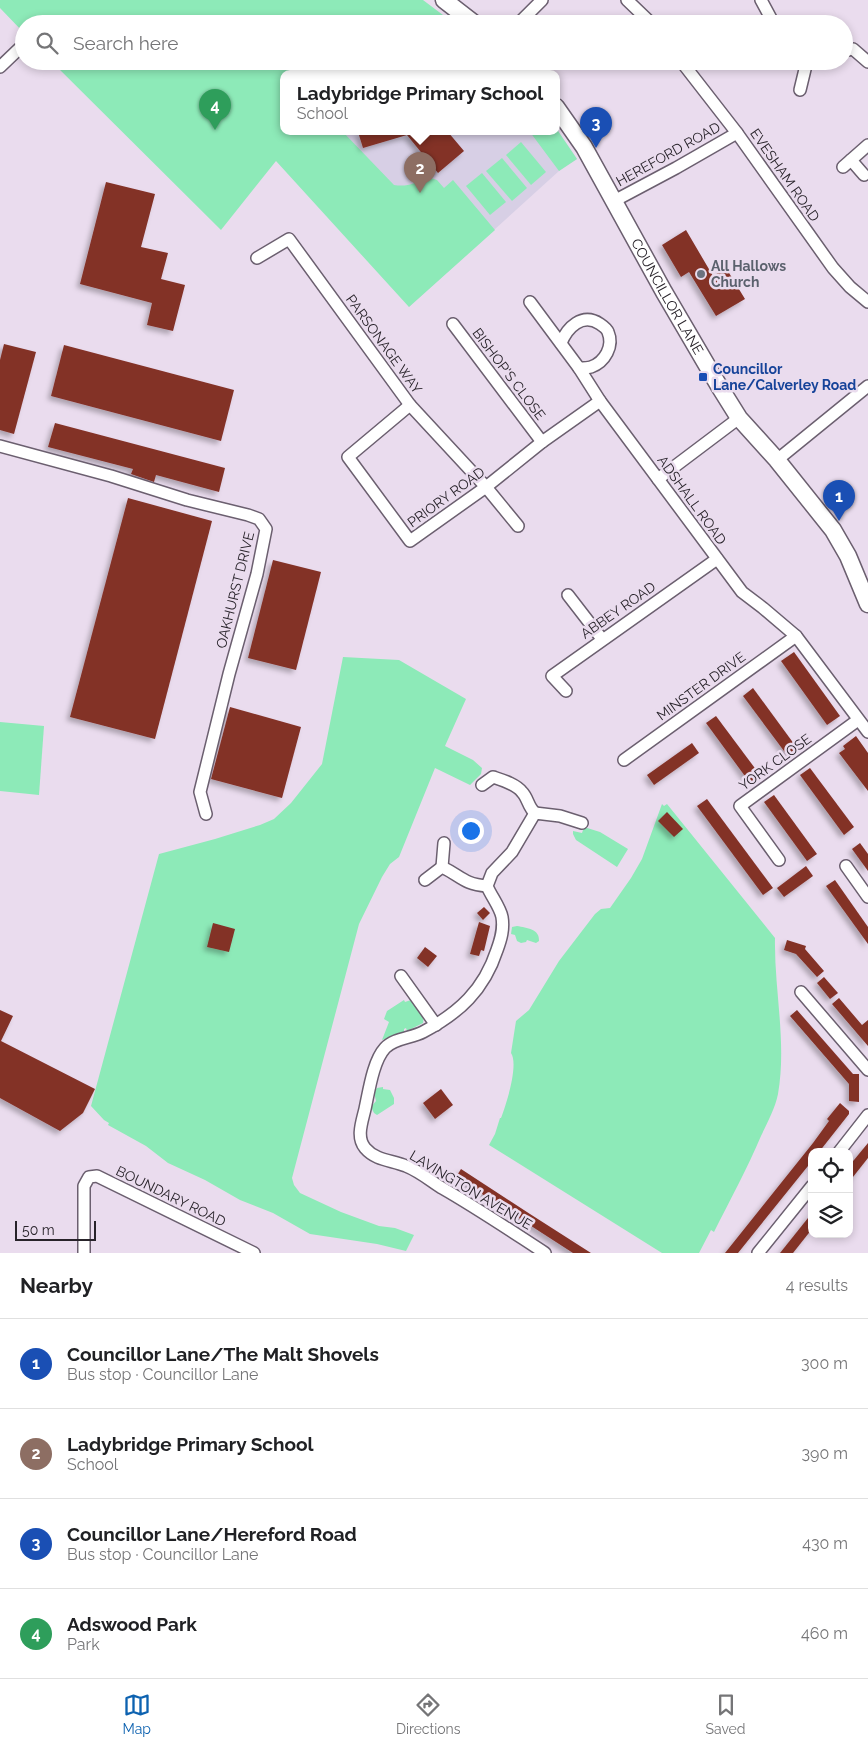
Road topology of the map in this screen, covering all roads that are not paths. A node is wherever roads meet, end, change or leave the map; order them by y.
1 (444, 0) edge
2 (542, 0) edge
3 (627, 0) edge
4 (760, 0) edge
5 (463, 15) edge
6 (527, 15) edge
7 (643, 15) edge
8 (769, 15) edge
9 (853, 48) edge
10 (15, 53) edge
11 (868, 62) edge
12 (0, 67) edge
13 (688, 70) edge
14 (805, 70) edge
15 (800, 90) dead end
16 (560, 114) edge
17 (737, 133) junction
18 (868, 145) edge
19 (864, 176) dead end
20 (614, 201) junction
21 (257, 258) dead end
22 (530, 302) dead end
23 (868, 302) edge
24 (453, 324) dead end
25 (561, 343) junction
26 (579, 368) junction
27 (868, 386) edge
28 (600, 401) junction
29 (410, 405) junction
30 (739, 418) junction
31 (542, 442) junction
32 (0, 446) edge
33 (777, 460) junction
34 (658, 479) junction
35 (486, 488) junction
36 (518, 526) dead end
37 (717, 559) junction
38 (568, 596) dead end
39 (868, 604) edge
40 (796, 636) junction
41 (602, 639) junction
42 (566, 691) dead end
43 (858, 720) junction
44 (868, 732) edge
45 (624, 760) dead end
46 (482, 785) dead end
47 (535, 813) junction
48 (206, 814) dead end
49 (582, 823) dead end
50 (444, 843) dead end
51 (779, 860) dead end
52 (846, 866) dead end
53 (442, 867) junction
54 (425, 880) dead end
55 (487, 886) junction
56 (868, 897) edge
57 (402, 976) dead end
58 (801, 992) dead end
59 (436, 1025) junction
60 (868, 1070) edge
61 (868, 1115) edge
62 (842, 1148) edge
63 (808, 1191) edge
64 (84, 1253) edge
65 (254, 1253) edge
66 (545, 1253) edge
67 (758, 1253) edge

1 - 5 street
2 - 6 street
3 - 7 street
4 - 8 street
9 - 11 street
10 - 12 street
13 - 17 street, EVESHAM ROAD
14 - 15 street
16 - 20 street, COUNCILLOR LANE
17 - 20 street, HEREFORD ROAD
17 - 23 street, EVESHAM ROAD
18 - 19 street
20 - 30 street, COUNCILLOR LANE
21 - 29 street, PARSONAGE WAY
22 - 25 street, ADSHALL ROAD
24 - 31 street, BISHOP'S CLOSE
25 - 26 street, ADSHALL ROAD
25 - 26 street
26 - 28 street, ADSHALL ROAD
27 - 33 street
28 - 31 street, PRIORY ROAD
28 - 34 street, ADSHALL ROAD
29 - 35 street, PARSONAGE WAY
29 - 35 street, PRIORY ROAD
30 - 33 street, COUNCILLOR LANE
30 - 34 street
31 - 35 street, PRIORY ROAD
32 - 48 street, OAKHURST DRIVE
33 - 39 street, COUNCILLOR LANE
34 - 37 street, ADSHALL ROAD
35 - 36 street, PARSONAGE WAY
37 - 40 street, ADSHALL ROAD
37 - 41 street, ABBEY ROAD
38 - 41 street
40 - 43 street
40 - 45 street, MINSTER DRIVE
41 - 42 street, ABBEY ROAD
43 - 44 street
43 - 51 street, YORK CLOSE
46 - 47 street
47 - 49 street
47 - 55 street
50 - 53 street
52 - 56 street
53 - 54 street
53 - 55 street
55 - 59 street, LAVINGTON AVENUE
57 - 59 street
58 - 60 street
59 - 66 street, LAVINGTON AVENUE
61 - 62 street
63 - 67 street
64 - 65 street, BOUNDARY ROAD

